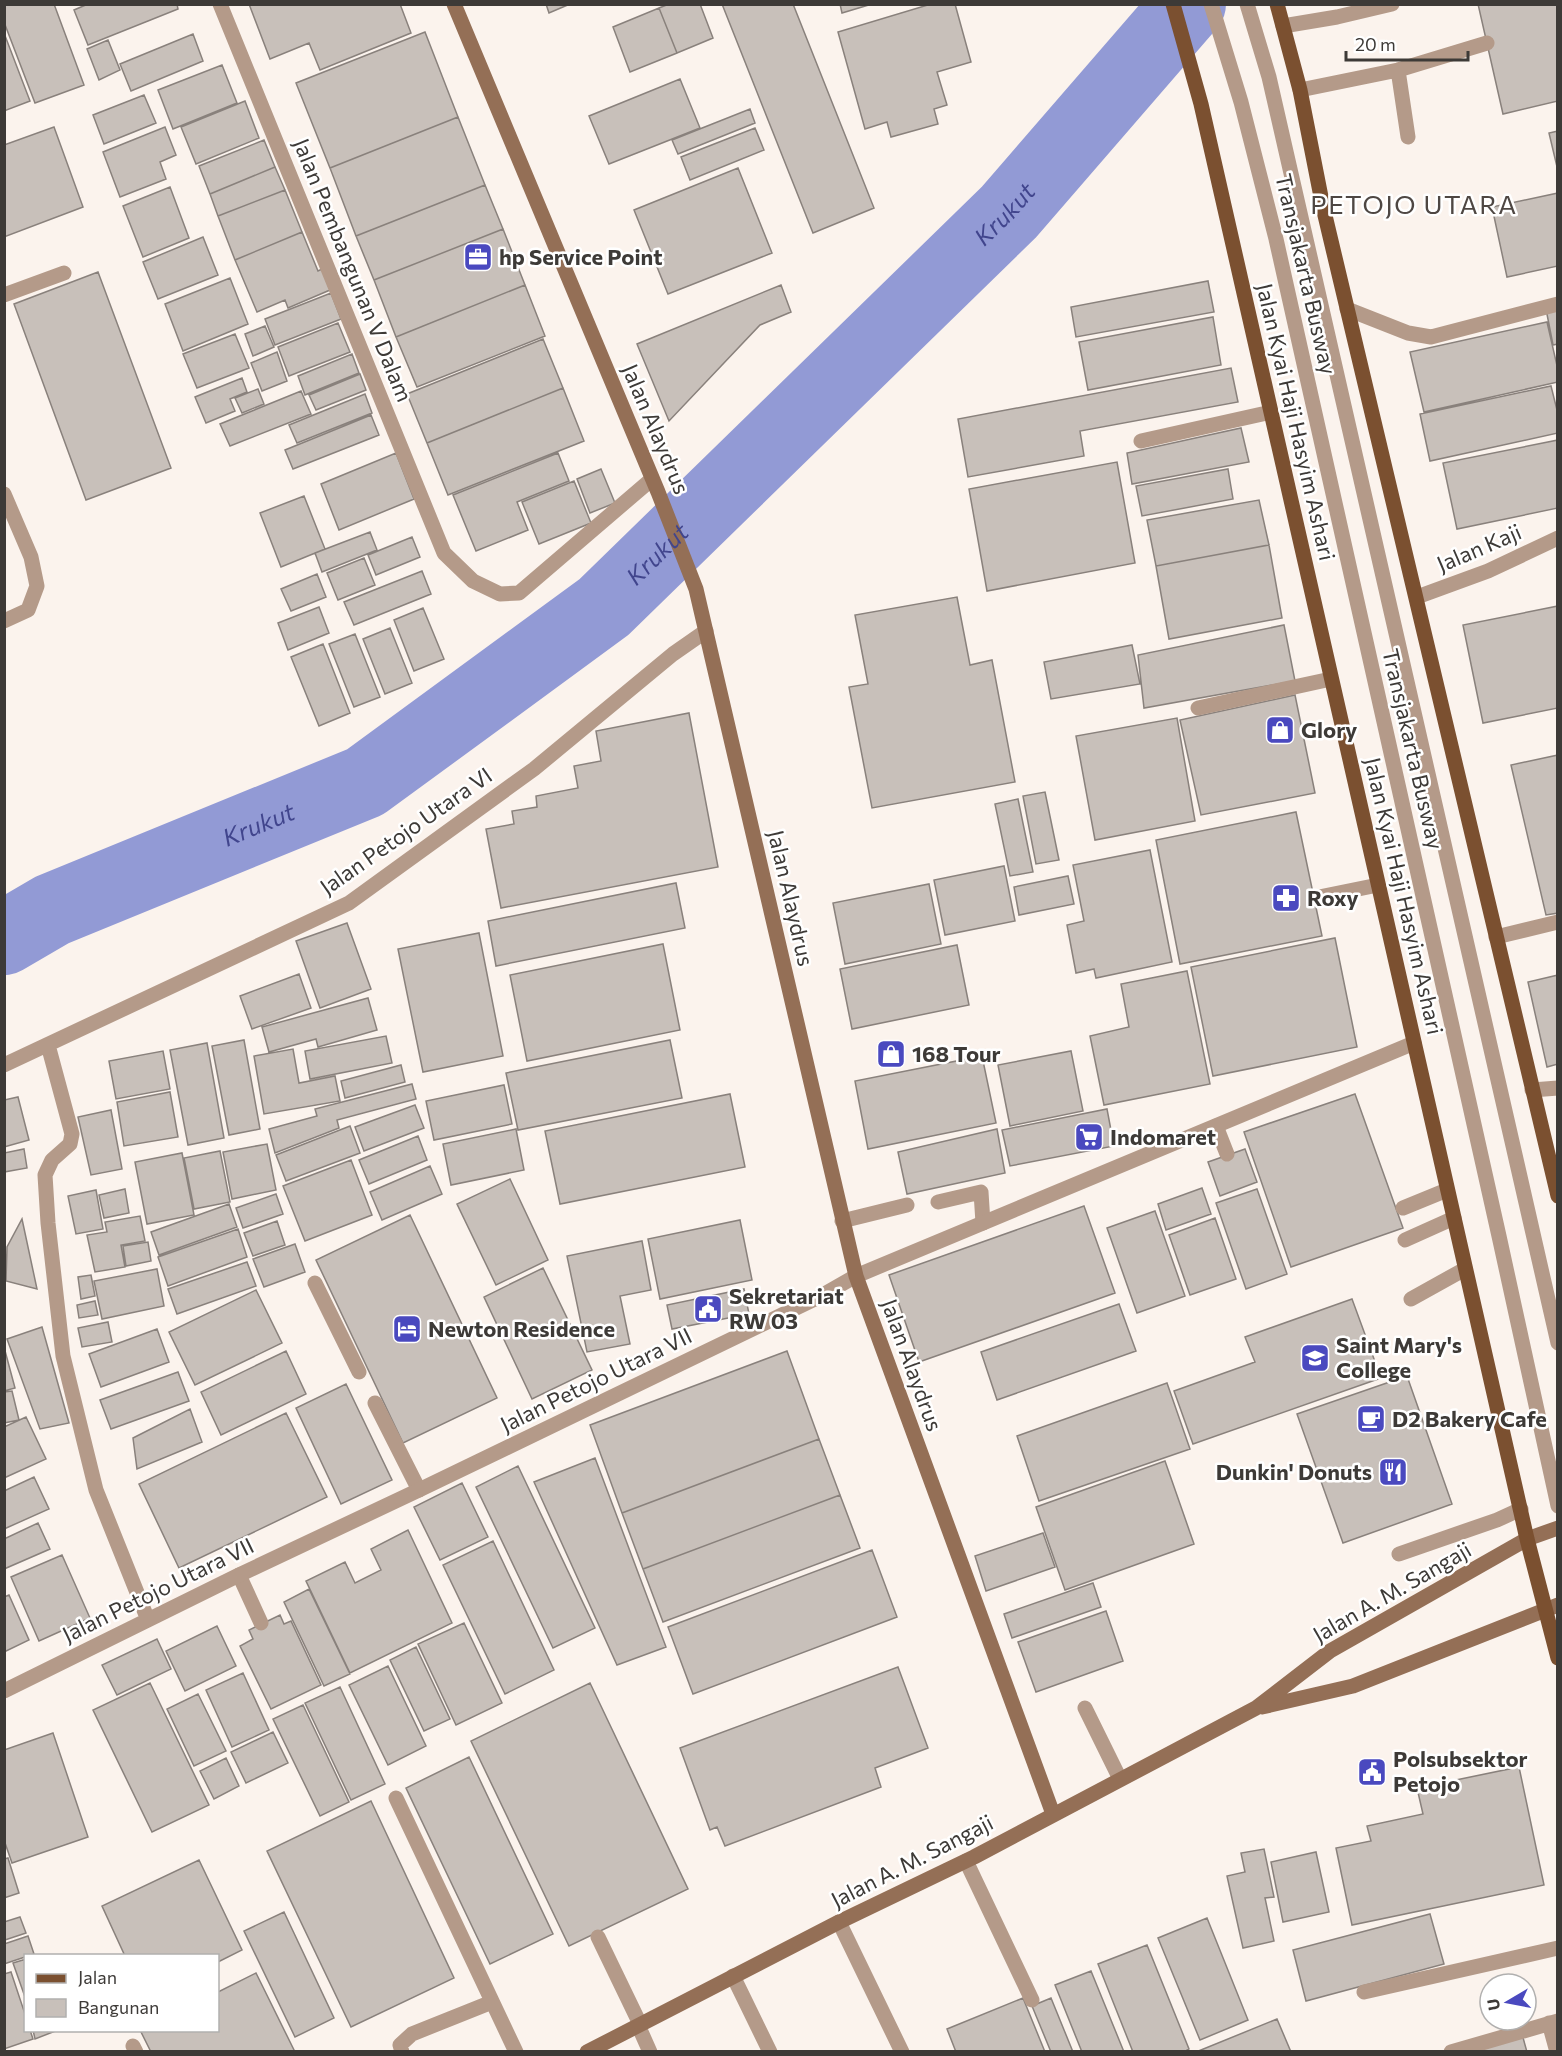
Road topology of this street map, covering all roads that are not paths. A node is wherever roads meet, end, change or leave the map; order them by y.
1 (220, 4) edge
2 (454, 4) edge
3 (1173, 4) edge
4 (1247, 4) edge
5 (1277, 4) edge
6 (1392, 4) edge
7 (1213, 10) edge
8 (1282, 26) junction
9 (1487, 43) dead end
10 (1398, 70) junction
11 (1300, 90) junction
12 (1408, 137) dead end
13 (64, 273) dead end
14 (4, 295) edge
15 (1557, 304) edge
16 (1347, 309) junction
17 (1271, 412) junction
18 (1142, 441) dead end
19 (655, 486) junction
20 (4, 494) edge
21 (1557, 538) edge
22 (1417, 597) junction
23 (4, 621) edge
24 (706, 632) junction
25 (1331, 679) junction
26 (1198, 708) dead end
27 (1378, 885) junction
28 (1319, 897) dead end
29 (1557, 922) edge
30 (1496, 937) junction
31 (1414, 1044) junction
32 (48, 1045) junction
33 (4, 1065) edge
34 (1557, 1088) edge
35 (1532, 1090) junction
36 (1216, 1126) junction
37 (1227, 1154) dead end
38 (1447, 1190) junction
39 (1557, 1196) edge
40 (938, 1202) dead end
41 (907, 1205) dead end
42 (1402, 1208) dead end
43 (1454, 1218) junction
44 (842, 1221) junction
45 (983, 1223) junction
46 (1405, 1240) dead end
47 (1465, 1269) junction
48 (856, 1276) junction
49 (315, 1282) dead end
50 (1411, 1299) dead end
51 (1557, 1342) edge
52 (359, 1372) dead end
53 (375, 1403) dead end
54 (419, 1490) junction
55 (1557, 1506) edge
56 (1521, 1509) junction
57 (1557, 1528) edge
58 (1527, 1539) junction
59 (1399, 1554) dead end
60 (239, 1575) junction
61 (1551, 1607) edge
62 (148, 1620) junction
63 (261, 1623) dead end
64 (1557, 1658) edge
65 (4, 1691) edge
66 (1085, 1708) dead end
67 (1256, 1708) junction
68 (1120, 1779) junction
69 (396, 1798) dead end
70 (1053, 1814) junction
71 (966, 1861) junction
72 (840, 1922) junction
73 (598, 1936) dead end
74 (1557, 1948) edge
75 (733, 1976) junction
76 (1364, 1992) dead end
77 (1032, 2000) dead end
78 (492, 2002) junction
79 (1553, 2022) edge
80 (639, 2025) junction
81 (402, 2052) edge
82 (516, 2052) edge
83 (587, 2052) edge
84 (650, 2052) edge
85 (770, 2052) edge
86 (902, 2052) edge
87 (1451, 2052) edge
88 (1557, 2052) edge

1 - 19 street, Jalan Pembangunan V Dalam
2 - 19 street, Jalan Alaydrus
3 - 17 main road, Jalan Kyai Haji Hasyim Ashari
4 - 51 street, Transjakarta Busway
5 - 8 main road
6 - 8 street
7 - 55 street, Transjakarta Busway
8 - 11 main road
9 - 10 street
10 - 11 street
10 - 12 street
11 - 16 main road
13 - 14 street
15 - 16 street
16 - 22 main road
17 - 18 street
17 - 25 main road, Jalan Kyai Haji Hasyim Ashari
19 - 24 street, Jalan Alaydrus
20 - 23 street
21 - 22 street, Jalan Kaji
22 - 30 main road
24 - 32 street, Jalan Petojo Utara VI
24 - 44 street, Jalan Alaydrus
25 - 26 street
25 - 27 main road, Jalan Kyai Haji Hasyim Ashari
27 - 28 street
27 - 31 main road, Jalan Kyai Haji Hasyim Ashari
29 - 30 street
30 - 35 main road
31 - 36 street, Jalan Petojo Utara VII
31 - 38 main road, Jalan Kyai Haji Hasyim Ashari
32 - 33 street, Jalan Petojo Utara VI
32 - 62 street
34 - 35 street
35 - 39 main road
36 - 37 street
36 - 45 street, Jalan Petojo Utara VII
38 - 42 street
38 - 43 main road, Jalan Kyai Haji Hasyim Ashari
40 - 45 street
41 - 44 street
43 - 46 street
43 - 47 main road, Jalan Kyai Haji Hasyim Ashari
44 - 48 street, Jalan Alaydrus
45 - 48 street, Jalan Petojo Utara VII
47 - 50 street
47 - 56 main road, Jalan Kyai Haji Hasyim Ashari
48 - 54 street, Jalan Petojo Utara VII
48 - 70 street, Jalan Alaydrus
49 - 52 street
53 - 54 street
54 - 60 street, Jalan Petojo Utara VII
56 - 58 main road, Jalan Kyai Haji Hasyim Ashari
56 - 59 street
57 - 58 street, Jalan A. M. Sangaji
58 - 61 main road, Jalan Kyai Haji Hasyim Ashari
58 - 67 street, Jalan A. M. Sangaji
60 - 62 street, Jalan Petojo Utara VII
60 - 63 street
61 - 64 main road, Jalan Kyai Haji Hasyim Ashari
61 - 67 street, Jalan A. M. Sangaji
62 - 65 street, Jalan Petojo Utara VII
66 - 68 street
67 - 68 street, Jalan A. M. Sangaji
68 - 70 street, Jalan A. M. Sangaji
69 - 78 street
70 - 71 street, Jalan A. M. Sangaji
71 - 72 street, Jalan A. M. Sangaji
71 - 77 street
72 - 75 street, Jalan A. M. Sangaji
72 - 86 street
73 - 80 street
74 - 76 street
75 - 80 street, Jalan A. M. Sangaji
75 - 85 street
78 - 81 street
78 - 82 street
79 - 87 street
79 - 88 street
80 - 83 street, Jalan A. M. Sangaji
80 - 84 street

